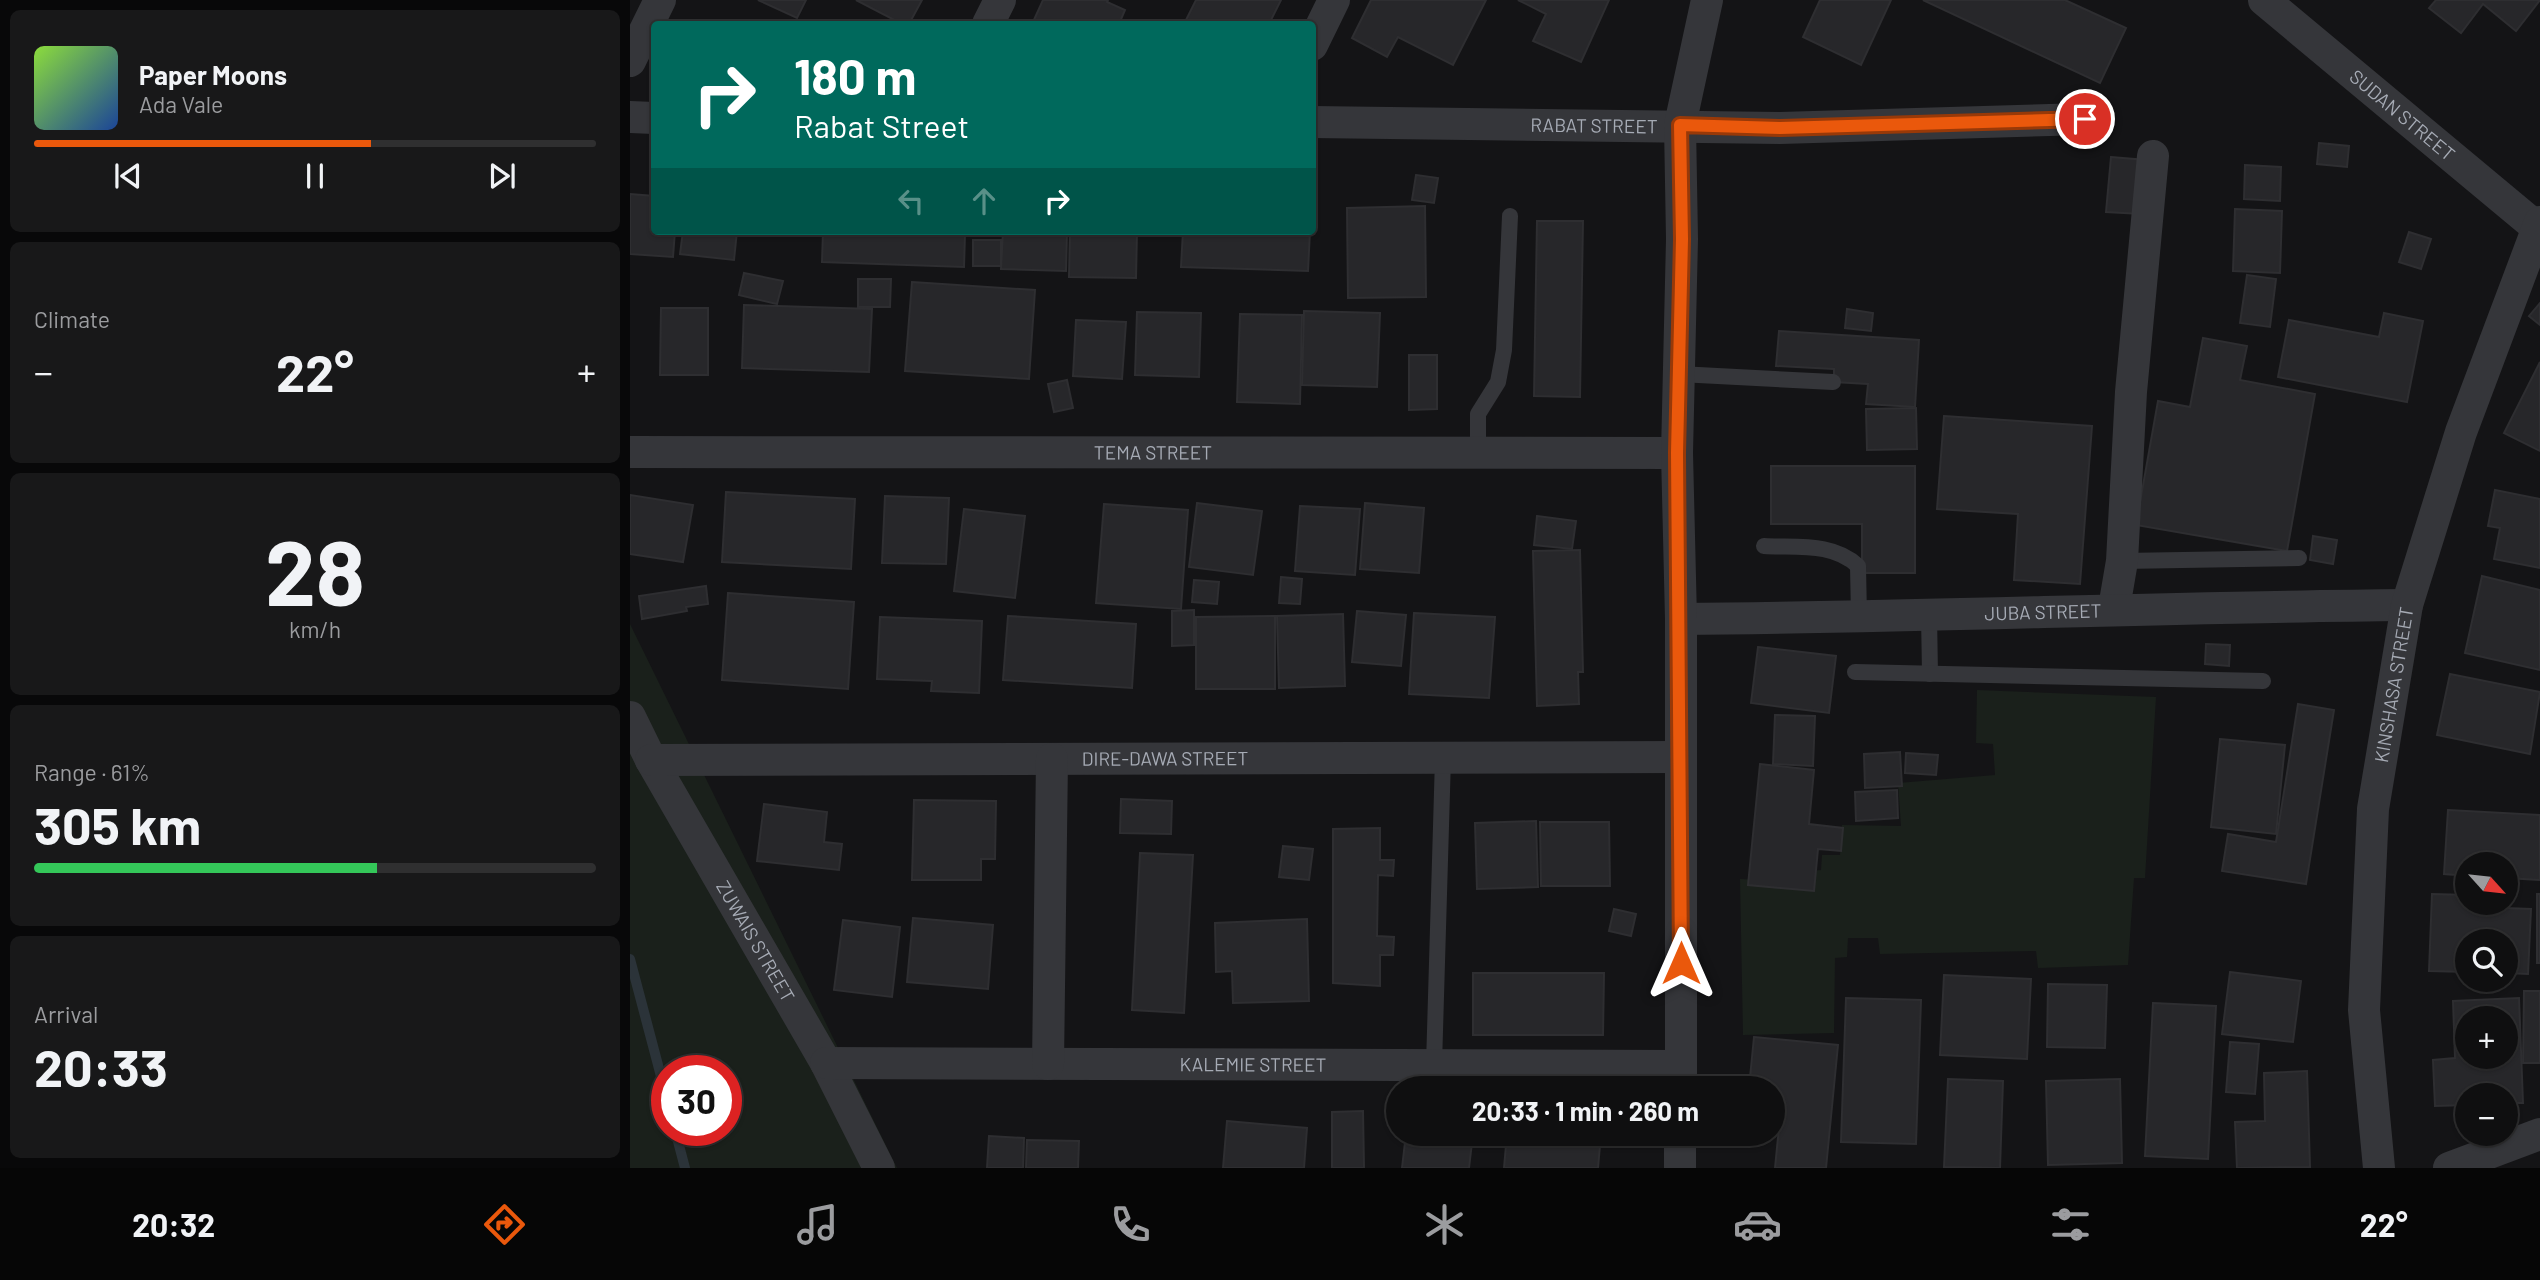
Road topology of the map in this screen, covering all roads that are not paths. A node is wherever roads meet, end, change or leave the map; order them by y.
1 (660, 0) edge
2 (1000, 0) edge
3 (1334, 0) edge
4 (1707, 0) edge
5 (2264, 0) edge
6 (990, 21) edge
7 (1316, 37) edge
8 (630, 61) edge
9 (630, 117) edge
10 (651, 118) edge
11 (2085, 119) dead end
12 (1316, 122) edge
13 (1680, 125) junction
14 (2152, 156) dead end
15 (1510, 216) dead end
16 (2539, 226) edge
17 (1679, 374) junction
18 (1833, 382) dead end
19 (630, 452) edge
20 (1478, 453) junction
21 (1677, 453) junction
22 (1764, 546) dead end
23 (2300, 558) dead end
24 (2122, 561) junction
25 (2407, 605) junction
26 (2113, 608) junction
27 (1929, 615) junction
28 (1859, 617) junction
29 (1681, 619) junction
30 (1855, 672) dead end
31 (1930, 674) junction
32 (2263, 681) dead end
33 (630, 717) edge
34 (1681, 757) junction
35 (1443, 758) junction
36 (1052, 759) junction
37 (651, 760) junction
38 (825, 1063) junction
39 (1048, 1064) junction
40 (1434, 1065) junction
41 (1660, 1076) edge
42 (1681, 1076) edge
43 (2540, 1134) edge
44 (1680, 1146) edge
45 (879, 1168) edge
46 (1680, 1168) edge
47 (2379, 1168) edge
48 (2449, 1168) edge

1 - 8 street
2 - 6 street
3 - 7 street
4 - 13 street
5 - 16 street, SUDAN STREET
9 - 10 street
11 - 13 street, RABAT STREET
12 - 13 street, RABAT STREET
13 - 17 street
14 - 24 street
15 - 20 lane
16 - 25 street, KINSHASA STREET
17 - 18 lane
17 - 21 street
19 - 20 street, TEMA STREET
20 - 21 street, TEMA STREET
21 - 29 street
22 - 28 lane
23 - 24 lane
24 - 26 street
25 - 26 street, JUBA STREET
25 - 47 street, KINSHASA STREET
26 - 27 street, JUBA STREET
27 - 28 street, JUBA STREET
27 - 31 lane
28 - 29 street, JUBA STREET
29 - 34 street
30 - 31 lane
31 - 32 lane
33 - 37 street, ZUWAIS STREET
34 - 35 street, DIRE-DAWA STREET
34 - 42 street
35 - 36 street, DIRE-DAWA STREET
35 - 40 lane
36 - 37 street, DIRE-DAWA STREET
36 - 39 street
37 - 38 street, ZUWAIS STREET
38 - 39 street, KALEMIE STREET
38 - 45 street, ZUWAIS STREET
39 - 40 street, KALEMIE STREET
40 - 41 street, KALEMIE STREET
43 - 48 street
44 - 46 street

